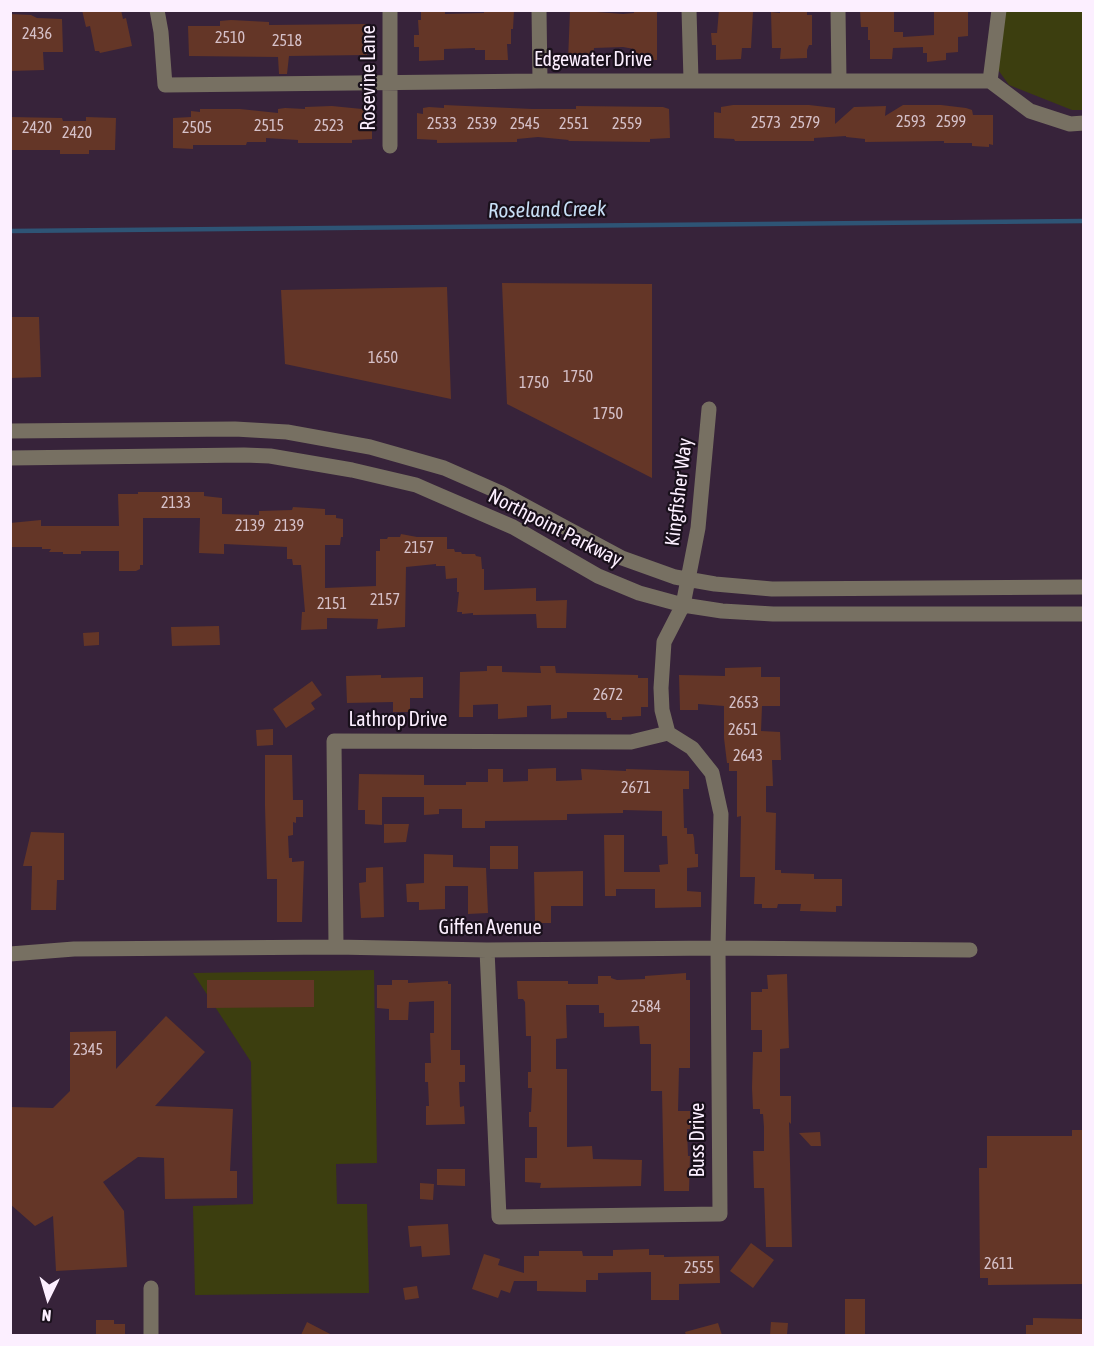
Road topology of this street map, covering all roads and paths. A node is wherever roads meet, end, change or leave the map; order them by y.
1 (157, 10) edge
2 (390, 10) edge
3 (540, 10) edge
4 (689, 10) edge
5 (838, 10) edge
6 (999, 10) edge
7 (691, 80) junction
8 (839, 80) junction
9 (540, 81) junction
10 (990, 81) junction
11 (390, 82) junction
12 (1083, 123) edge
13 (390, 146) dead end
14 (709, 409) dead end
15 (10, 431) edge
16 (10, 458) edge
17 (688, 579) junction
18 (1083, 587) edge
19 (682, 605) junction
20 (1083, 614) edge
21 (668, 733) junction
22 (336, 947) junction
23 (718, 948) junction
24 (487, 950) junction
25 (970, 950) dead end
26 (10, 954) edge
27 (151, 1288) dead end
28 (151, 1335) edge

1 - 11 street, Edgewater Drive
2 - 11 street, Rosevine Lane
3 - 9 street
4 - 7 street
5 - 8 street
6 - 10 street
7 - 8 street, Edgewater Drive
7 - 9 street, Edgewater Drive
8 - 10 street, Edgewater Drive
9 - 11 street, Edgewater Drive
10 - 12 street
11 - 13 street, Rosevine Lane
14 - 17 street, Kingfisher Way
15 - 17 street, Northpoint Parkway
16 - 19 street, Northpoint Parkway
17 - 18 street, Northpoint Parkway
17 - 19 street, Kingfisher Way
19 - 20 street, Northpoint Parkway
19 - 21 street
21 - 22 street, Lathrop Drive
21 - 23 street, Buss Drive
22 - 24 street, Giffen Avenue
22 - 26 street, Giffen Avenue
23 - 24 street, Giffen Avenue
23 - 24 street, Buss Drive
23 - 25 street, Giffen Avenue
27 - 28 street

